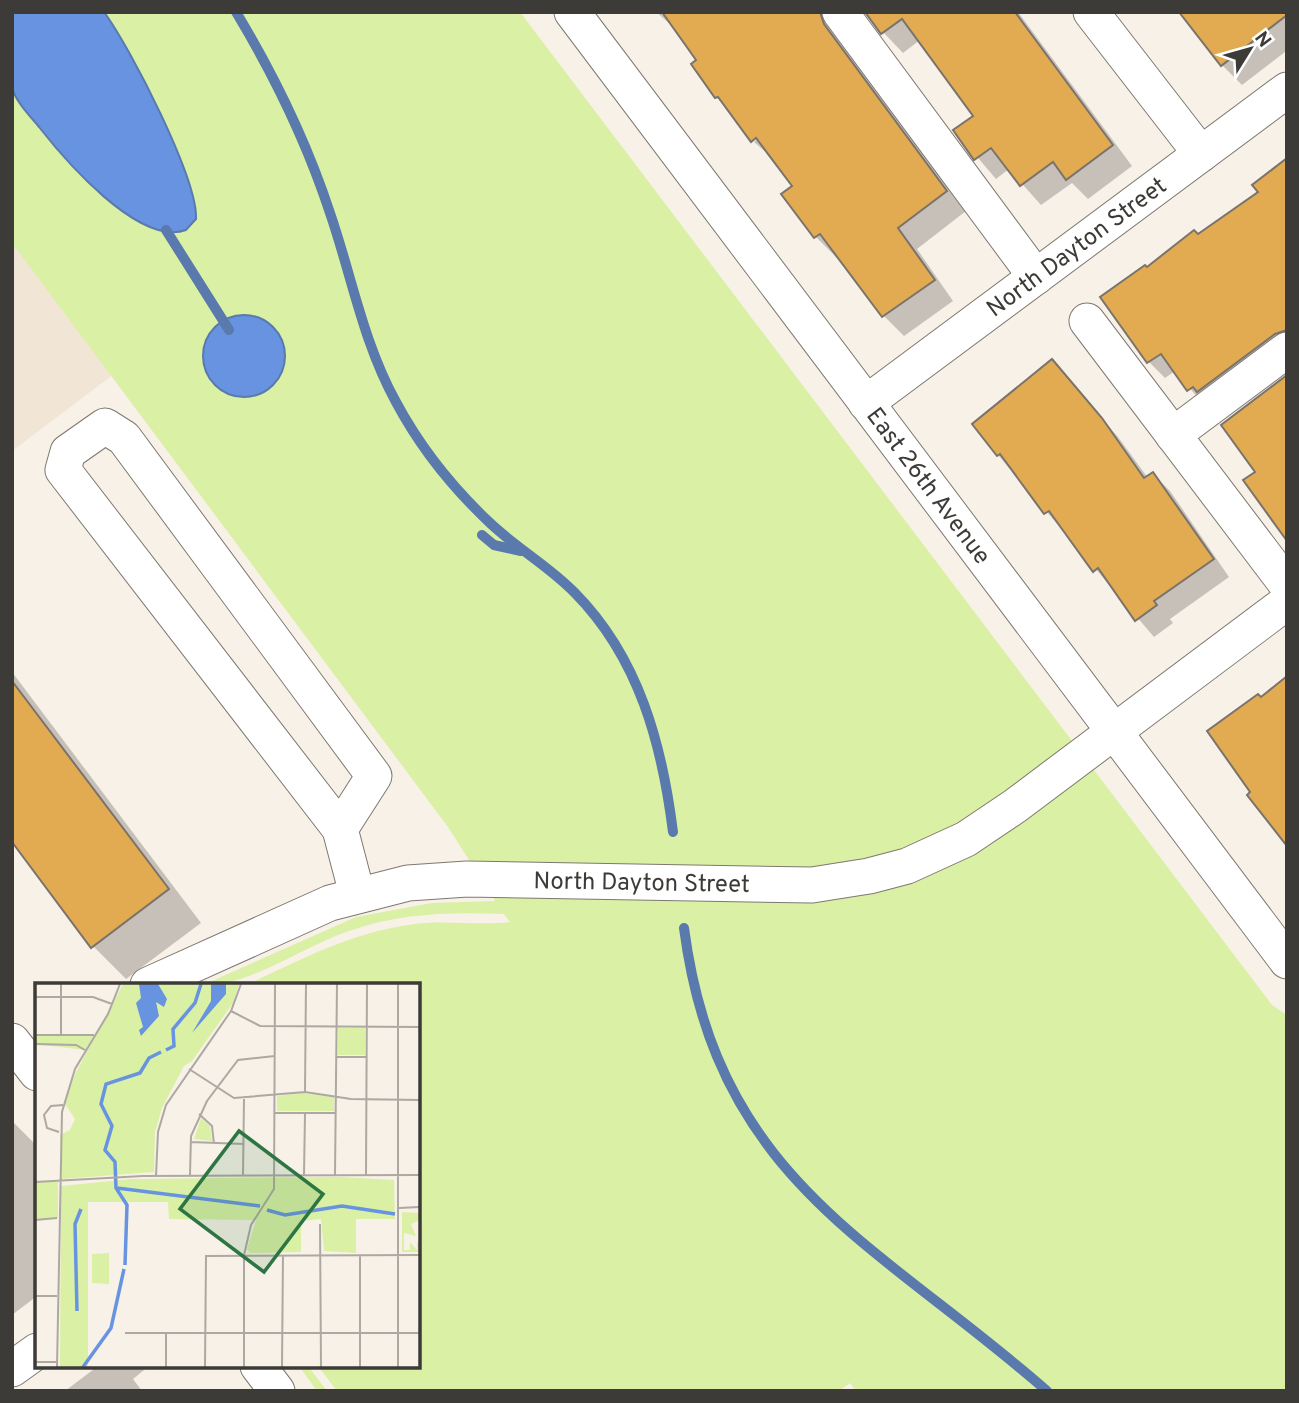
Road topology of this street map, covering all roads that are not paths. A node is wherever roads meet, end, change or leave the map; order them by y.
1 (572, 12) edge
2 (840, 12) edge
3 (1091, 12) edge
4 (1287, 90) edge
5 (1201, 154) junction
6 (1036, 277) junction
7 (1087, 321) dead end
8 (1287, 350) edge
9 (866, 403) junction
10 (1173, 435) junction
11 (1287, 584) edge
12 (1287, 602) edge
13 (1114, 731) junction
14 (340, 829) junction
15 (357, 894) junction
16 (1287, 961) edge
17 (152, 983) edge
18 (19, 1043) edge
19 (35, 1070) edge
20 (35, 1352) edge
21 (259, 1368) edge
22 (12, 1369) edge
23 (276, 1391) edge

1 - 9 street, East 26th Avenue
2 - 6 street
3 - 5 street
4 - 5 street, North Dayton Street
5 - 6 street, North Dayton Street
6 - 9 street, North Dayton Street
7 - 10 street
8 - 10 street
9 - 13 street, East 26th Avenue
10 - 11 street
12 - 13 street, North Dayton Street
13 - 15 street, North Dayton Street
13 - 16 street, East 26th Avenue
14 - 14 street
14 - 15 street
15 - 17 street, North Dayton Street
18 - 19 street
20 - 22 street
21 - 23 street

